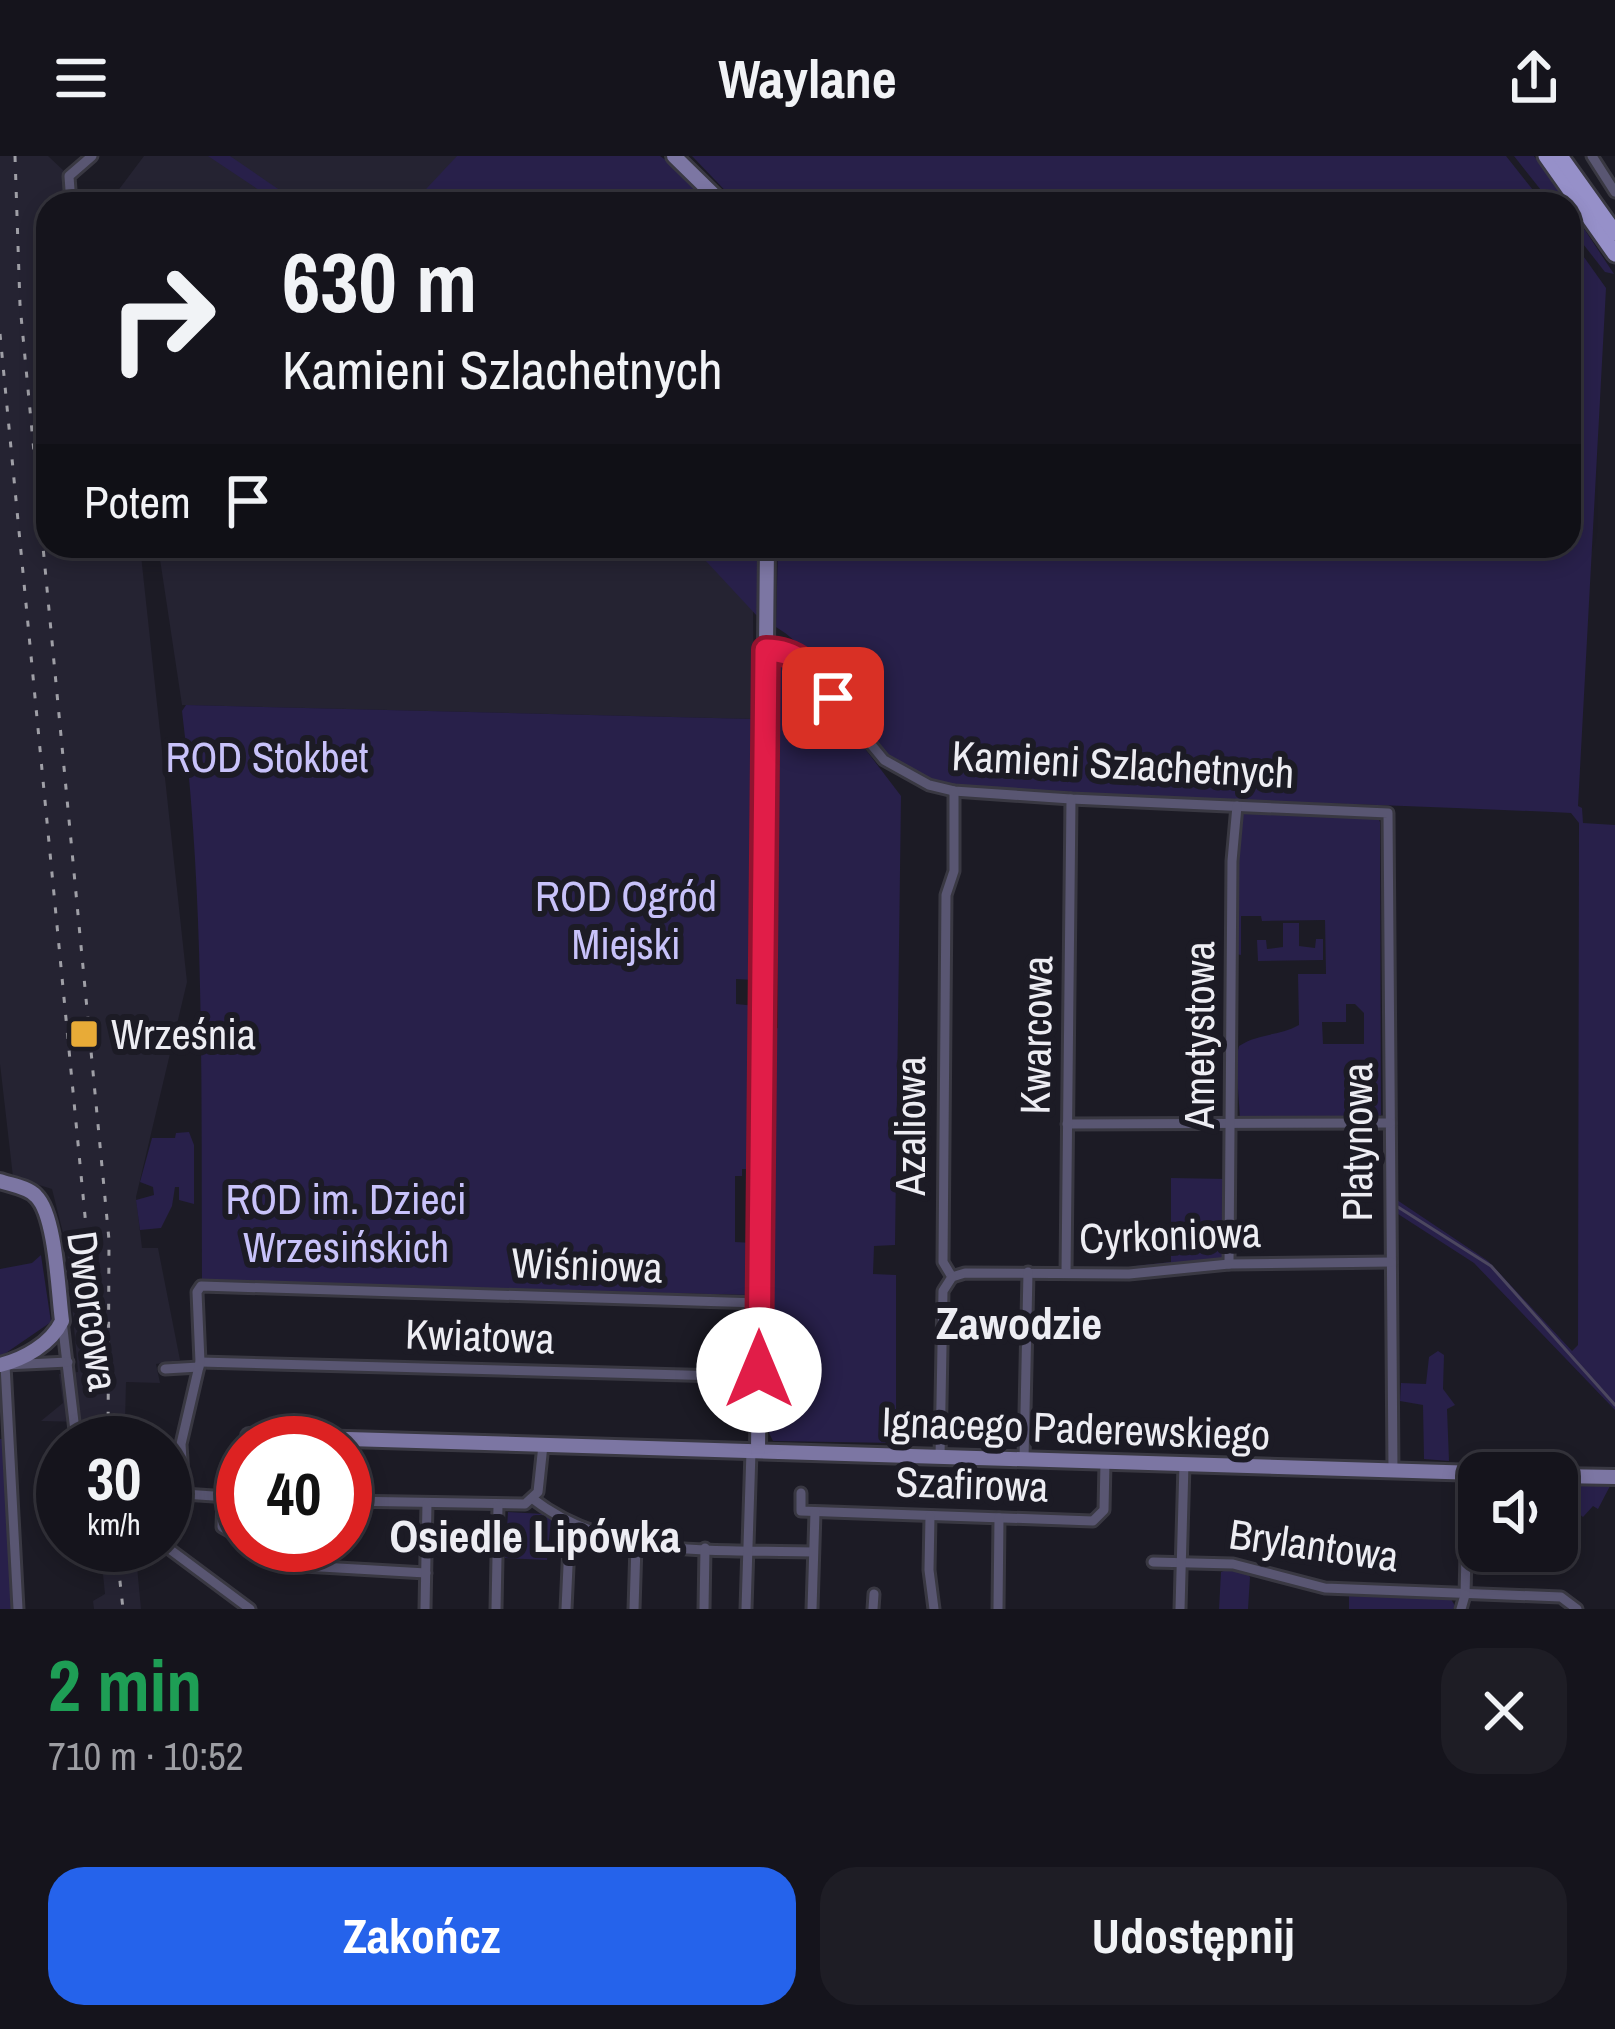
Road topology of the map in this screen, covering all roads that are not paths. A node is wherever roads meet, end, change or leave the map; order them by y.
1 (92, 156) edge
2 (674, 156) edge
3 (1546, 156) edge
4 (1560, 156) edge
5 (1592, 156) edge
6 (70, 192) edge
7 (713, 192) edge
8 (1571, 192) edge
9 (1615, 192) edge
10 (1581, 206) edge
11 (1615, 233) edge
12 (1615, 254) edge
13 (766, 558) edge
14 (766, 650) junction
15 (954, 791) junction
16 (1071, 800) junction
17 (1237, 806) junction
18 (1388, 813) joint
19 (1067, 1124) junction
20 (1390, 1124) junction
21 (1232, 1126) junction
22 (0, 1181) edge
23 (1391, 1262) junction
24 (1229, 1264) junction
25 (1028, 1272) junction
26 (1066, 1272) junction
27 (952, 1277) junction
28 (759, 1303) junction
29 (62, 1321) junction
30 (68, 1362) junction
31 (200, 1364) junction
32 (3, 1365) edge
33 (165, 1369) dead end
34 (759, 1377) junction
35 (74, 1416) edge
36 (188, 1416) edge
37 (372, 1439) edge
38 (543, 1444) junction
39 (755, 1451) junction
40 (940, 1457) junction
41 (1024, 1459) junction
42 (1105, 1462) junction
43 (1184, 1464) junction
44 (1393, 1471) junction
45 (1458, 1473) edge
46 (1578, 1477) edge
47 (1615, 1478) edge
48 (801, 1493) dead end
49 (533, 1499) junction
50 (372, 1502) edge
51 (427, 1504) junction
52 (498, 1506) junction
53 (815, 1512) junction
54 (930, 1516) junction
55 (999, 1518) junction
56 (571, 1524) junction
57 (636, 1545) junction
58 (705, 1548) junction
59 (748, 1550) junction
60 (813, 1552) junction
61 (1153, 1562) dead end
62 (1182, 1563) junction
63 (192, 1566) edge
64 (372, 1570) edge
65 (1468, 1572) edge
66 (426, 1573) junction
67 (874, 1594) dead end
68 (1466, 1595) junction
69 (18, 1609) edge
70 (250, 1609) edge
71 (425, 1609) edge
72 (496, 1609) edge
73 (566, 1609) edge
74 (634, 1609) edge
75 (704, 1609) edge
76 (746, 1609) edge
77 (812, 1609) edge
78 (873, 1609) edge
79 (934, 1609) edge
80 (998, 1609) edge
81 (1180, 1609) edge
82 (1461, 1609) edge
83 (1577, 1609) edge

1 - 6 street
2 - 7 street
3 - 8 main road
4 - 11 main road
5 - 9 street
10 - 12 main road
13 - 14 street
14 - 15 street, Kamieni Szlachetnych
14 - 28 street
15 - 16 street, Kamieni Szlachetnych
15 - 27 street, Azaliowa
16 - 17 street, Kamieni Szlachetnych
16 - 19 street, Kwarcowa
17 - 18 street, Kamieni Szlachetnych
17 - 21 street, Ametystowa
18 - 20 street, Platynowa
19 - 21 street
19 - 26 street, Kwarcowa
20 - 21 street
20 - 23 street, Platynowa
21 - 24 street, Ametystowa
22 - 29 street, Dworcowa
23 - 24 street, Cyrkoniowa
23 - 44 street, Platynowa
24 - 26 street, Cyrkoniowa
25 - 26 street, Cyrkoniowa
25 - 27 street, Cyrkoniowa
25 - 41 street
27 - 40 street, Azaliowa
28 - 31 street, Wiśniowa
28 - 34 street
29 - 30 street, Dworcowa
29 - 32 street
30 - 32 street
30 - 35 street, Dworcowa
31 - 33 street, Kwiatowa
31 - 34 street, Kwiatowa
31 - 36 street
32 - 69 street
34 - 39 street
37 - 38 street, Ignacego Paderewskiego
38 - 39 street, Ignacego Paderewskiego
38 - 49 street
39 - 40 street, Ignacego Paderewskiego
39 - 59 street
40 - 41 street, Ignacego Paderewskiego
41 - 42 street, Ignacego Paderewskiego
42 - 43 street, Ignacego Paderewskiego
42 - 55 street, Szafirowa
43 - 44 street, Ignacego Paderewskiego
43 - 62 street
44 - 45 street, Ignacego Paderewskiego
46 - 47 street
48 - 53 street
49 - 52 street
49 - 56 street
50 - 51 street
51 - 52 street
51 - 66 street
52 - 72 street
53 - 54 street, Szafirowa
53 - 60 street
54 - 55 street, Szafirowa
54 - 79 street
55 - 80 street
56 - 57 street
56 - 73 street
57 - 58 street
57 - 74 street
58 - 59 street
58 - 75 street
59 - 60 street
59 - 76 street
60 - 77 street
61 - 62 street, Brylantowa
62 - 68 street, Brylantowa
62 - 81 street
63 - 70 street
64 - 66 street
65 - 68 street, Ignacego Paderewskiego
66 - 71 street
67 - 78 street
68 - 82 street, Ignacego Paderewskiego
68 - 83 street

